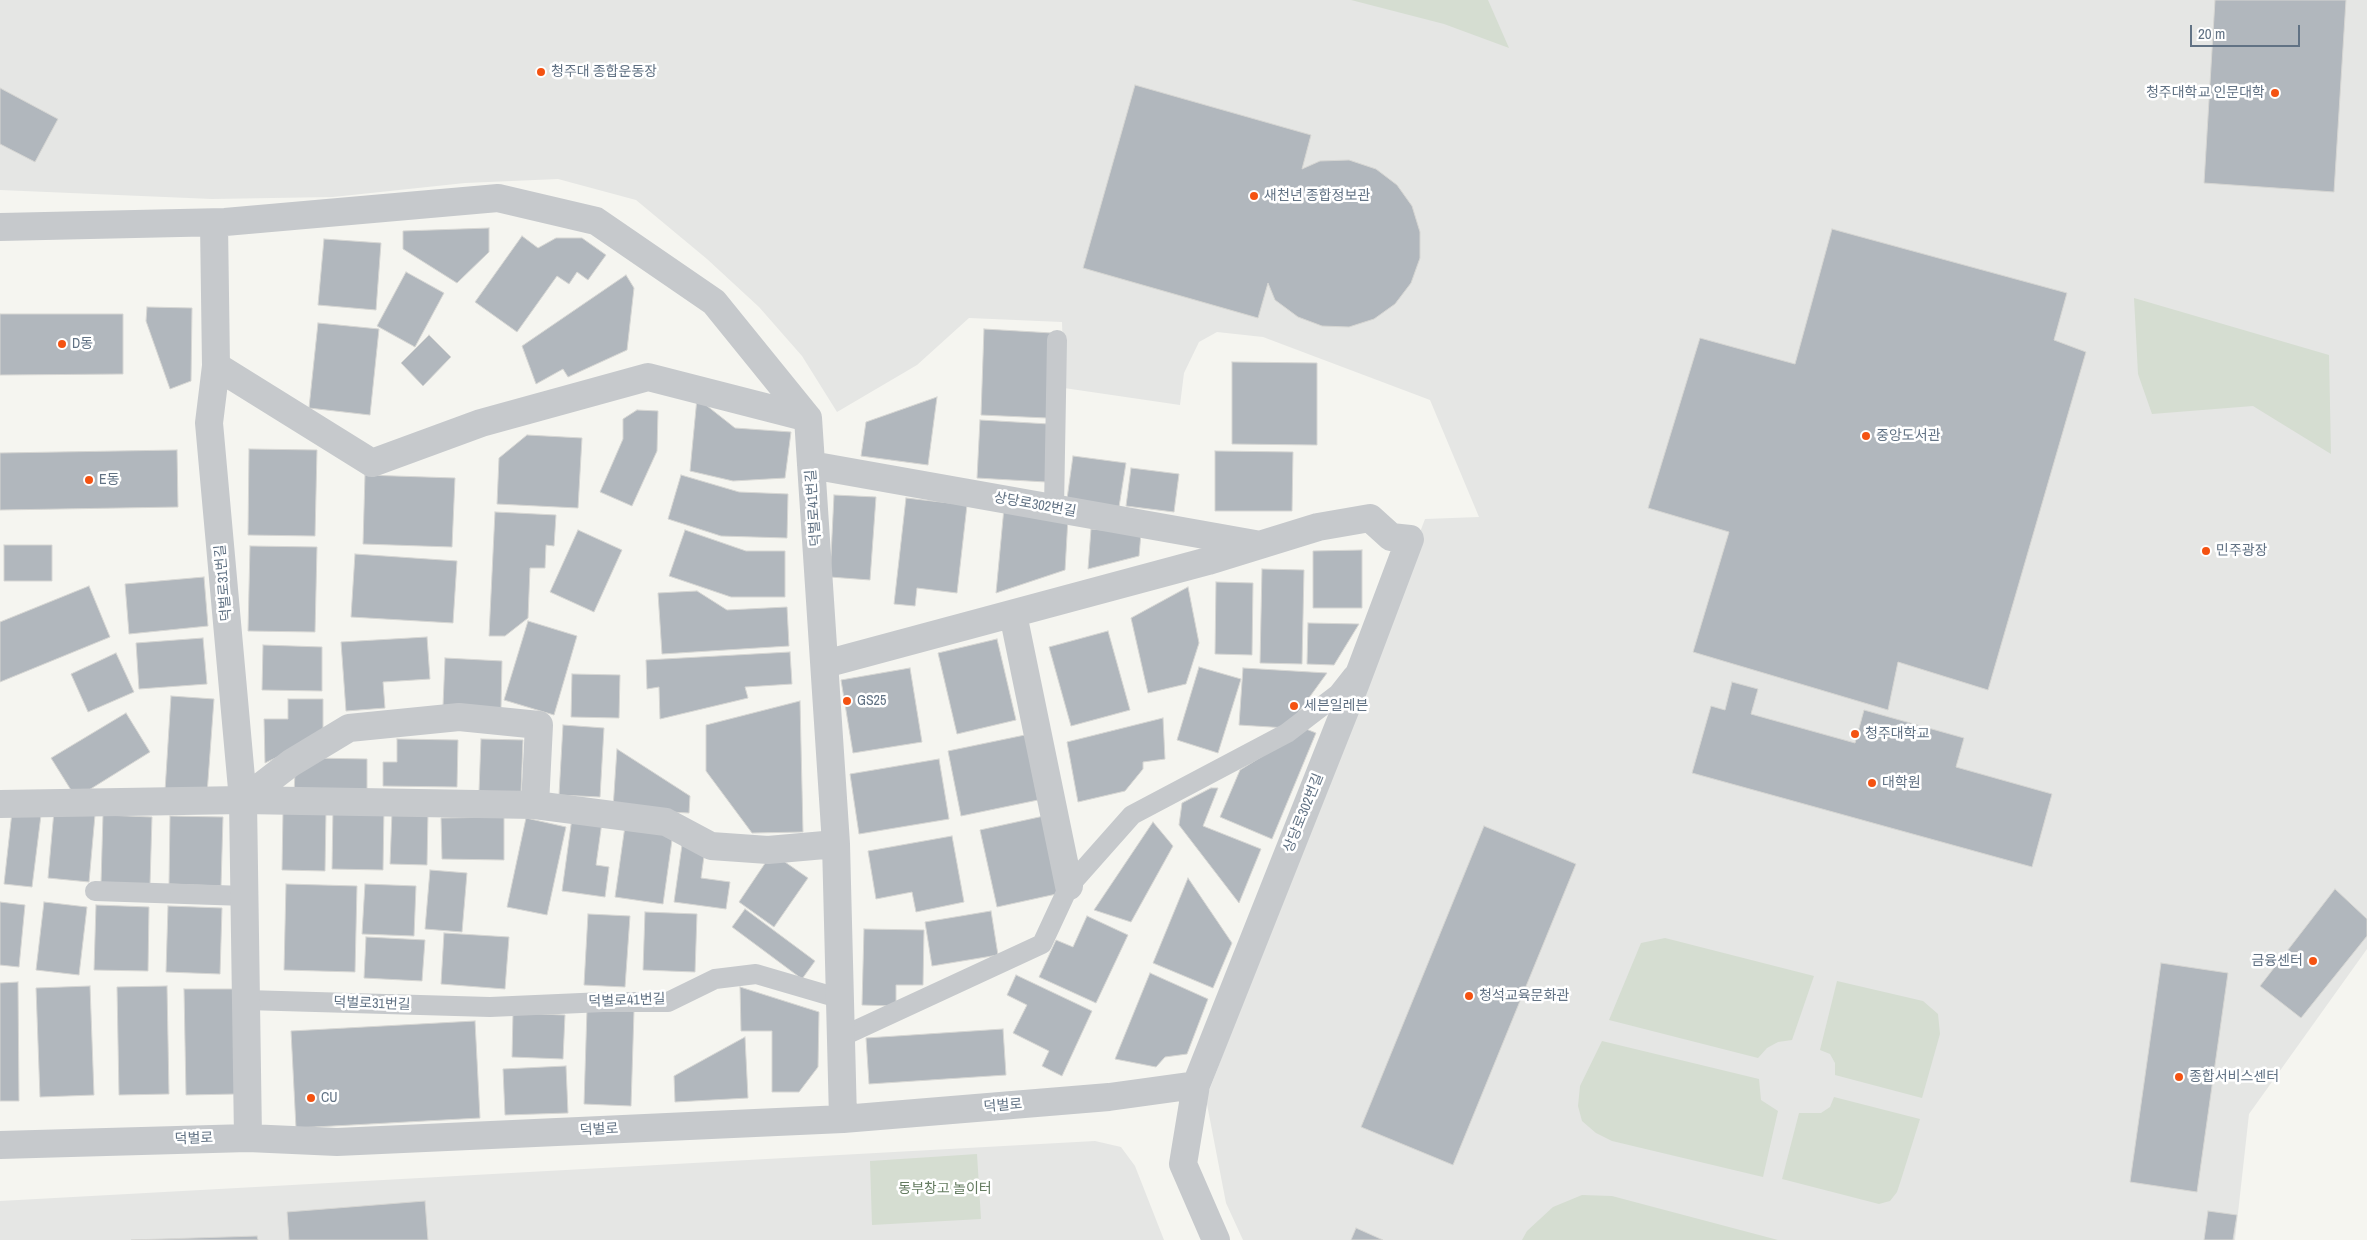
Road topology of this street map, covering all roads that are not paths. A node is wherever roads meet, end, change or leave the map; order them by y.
1 (214, 223) junction
2 (0, 227) edge
3 (1057, 340) dead end
4 (216, 366) junction
5 (808, 418) junction
6 (811, 465) junction
7 (1054, 508) junction
8 (1259, 545) junction
9 (1013, 614) junction
10 (1363, 663) junction
11 (825, 664) junction
12 (243, 800) junction
13 (0, 804) edge
14 (535, 805) junction
15 (836, 844) junction
16 (1069, 886) junction
17 (95, 891) dead end
18 (245, 896) junction
19 (838, 998) junction
20 (246, 1000) junction
21 (498, 1006) joint
22 (840, 1038) junction
23 (1196, 1085) junction
24 (842, 1119) junction
25 (248, 1138) junction
26 (0, 1145) edge
27 (1216, 1240) edge

1 - 2 street
1 - 4 street, 덕벌로31번길
1 - 5 street
3 - 7 lane
4 - 5 street
4 - 12 street, 덕벌로31번길
5 - 6 street, 덕벌로41번길
6 - 7 street, 상당로302번길
6 - 11 street, 덕벌로41번길
7 - 8 street, 상당로302번길
8 - 9 street, 상당로302번길
8 - 10 street, 상당로302번길
9 - 11 street, 상당로302번길
9 - 16 street
10 - 16 lane
10 - 23 street, 상당로302번길
11 - 15 street, 덕벌로41번길
12 - 13 street
12 - 14 street
12 - 14 street
12 - 18 street, 덕벌로31번길
14 - 15 street
15 - 19 street, 덕벌로41번길
16 - 22 lane
17 - 18 lane
18 - 20 street, 덕벌로31번길
19 - 21 lane, 덕벌로41번길
19 - 22 street, 덕벌로41번길
20 - 21 lane, 덕벌로31번길
20 - 25 street, 덕벌로31번길
22 - 24 street, 덕벌로41번길
23 - 24 street, 덕벌로
23 - 27 street, 상당로302번길
24 - 25 street, 덕벌로
25 - 26 street, 덕벌로

